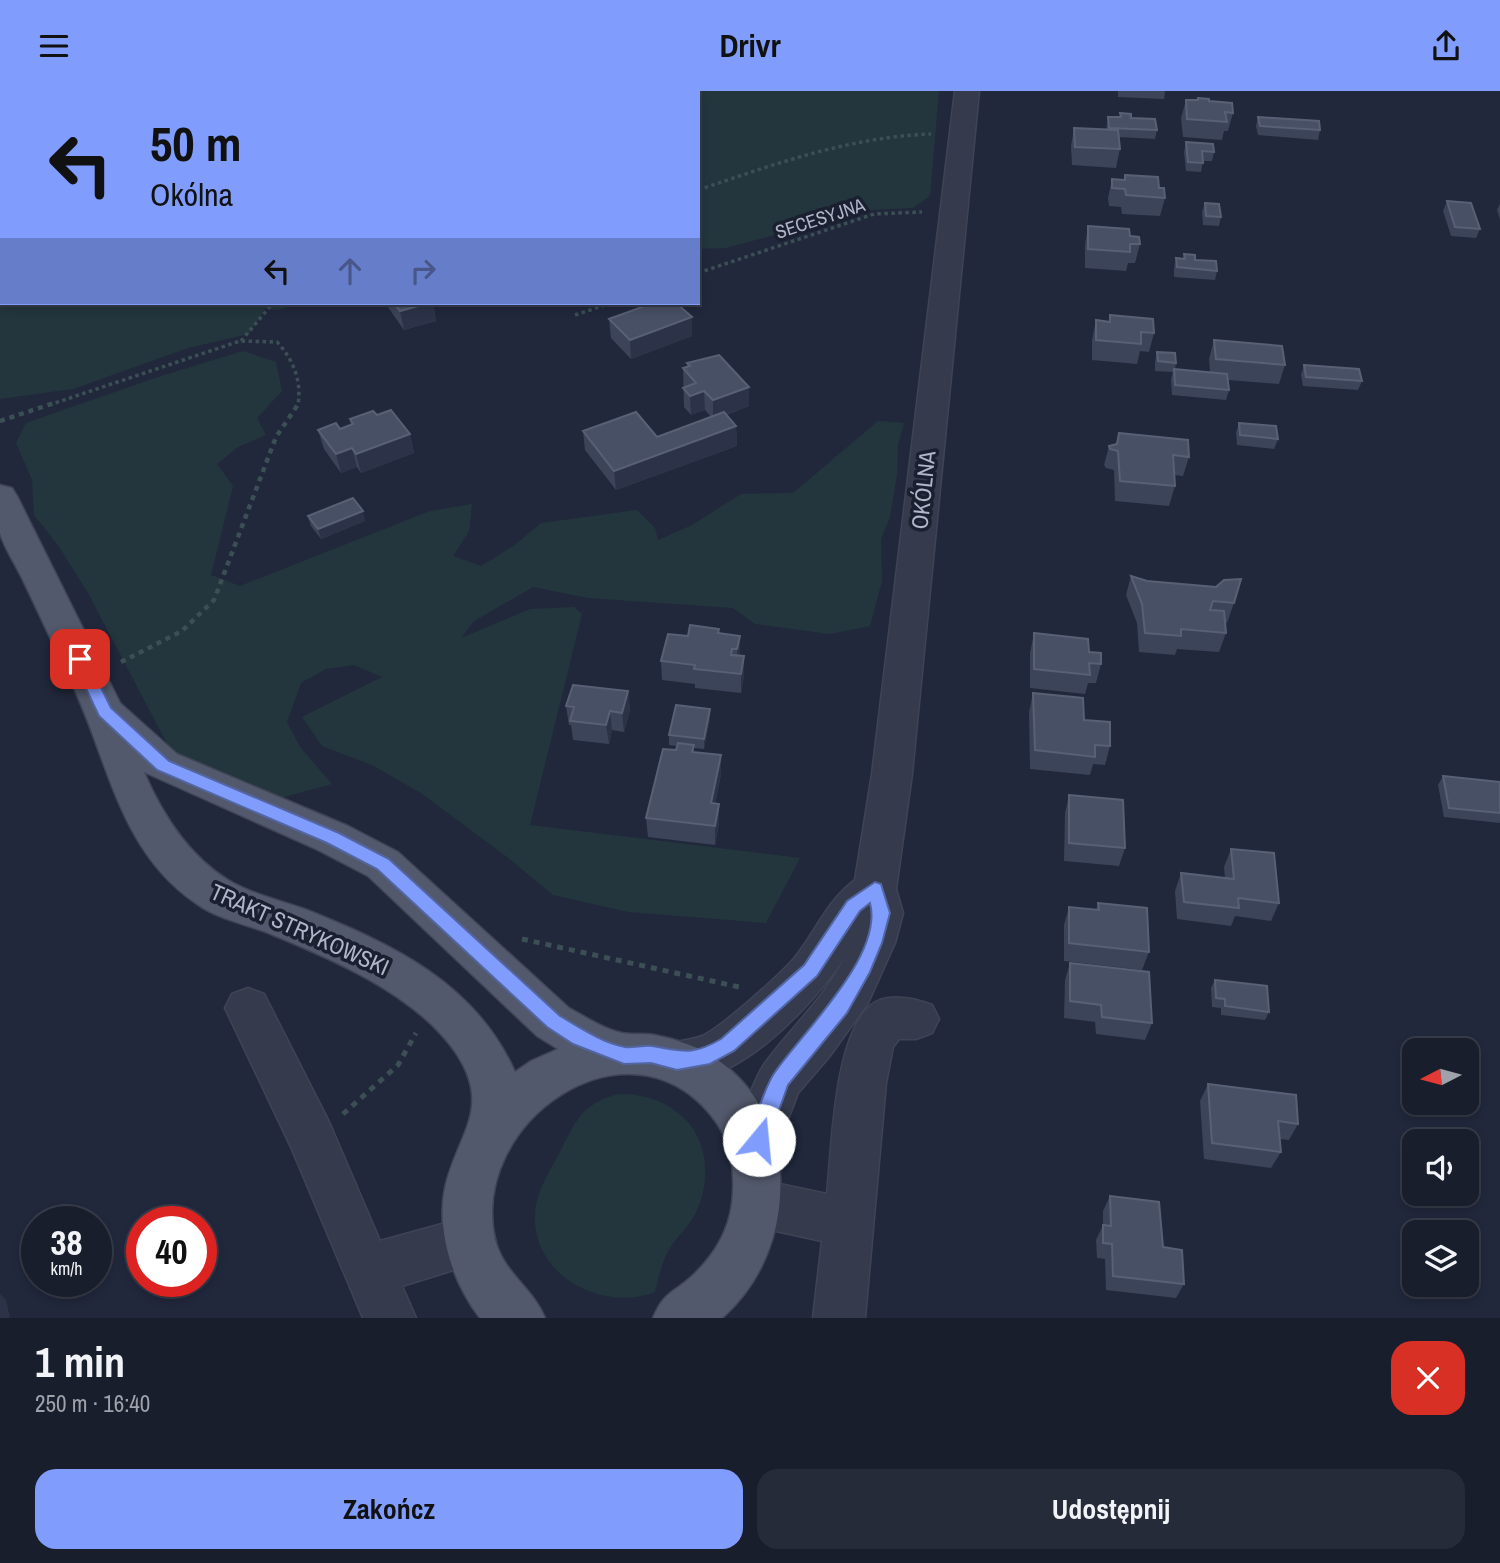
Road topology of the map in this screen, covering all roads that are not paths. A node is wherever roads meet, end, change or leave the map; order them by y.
1 (967, 91) edge
2 (0, 496) edge
3 (98, 697) junction
4 (875, 889) junction
5 (248, 1008) dead end
6 (916, 1019) dead end
7 (624, 1055) junction
8 (677, 1061) junction
9 (491, 1136) junction
10 (756, 1181) junction
11 (850, 1223) junction
12 (471, 1241) junction
13 (367, 1270) junction
14 (718, 1298) edge
15 (390, 1318) edge
16 (519, 1318) edge
17 (678, 1318) edge
18 (839, 1318) edge

1 - 4 street, OKÓLNA
2 - 3 main road, TRAKT STRYKOWSKI
3 - 7 main road, TRAKT STRYKOWSKI
3 - 9 main road, TRAKT STRYKOWSKI
4 - 8 street
4 - 10 street, OKÓLNA
5 - 13 street
6 - 11 street
7 - 8 main road
7 - 9 main road
8 - 10 main road
9 - 12 main road
10 - 11 street
10 - 14 main road
11 - 18 street
12 - 13 street
12 - 16 main road
13 - 15 street
14 - 17 main road

